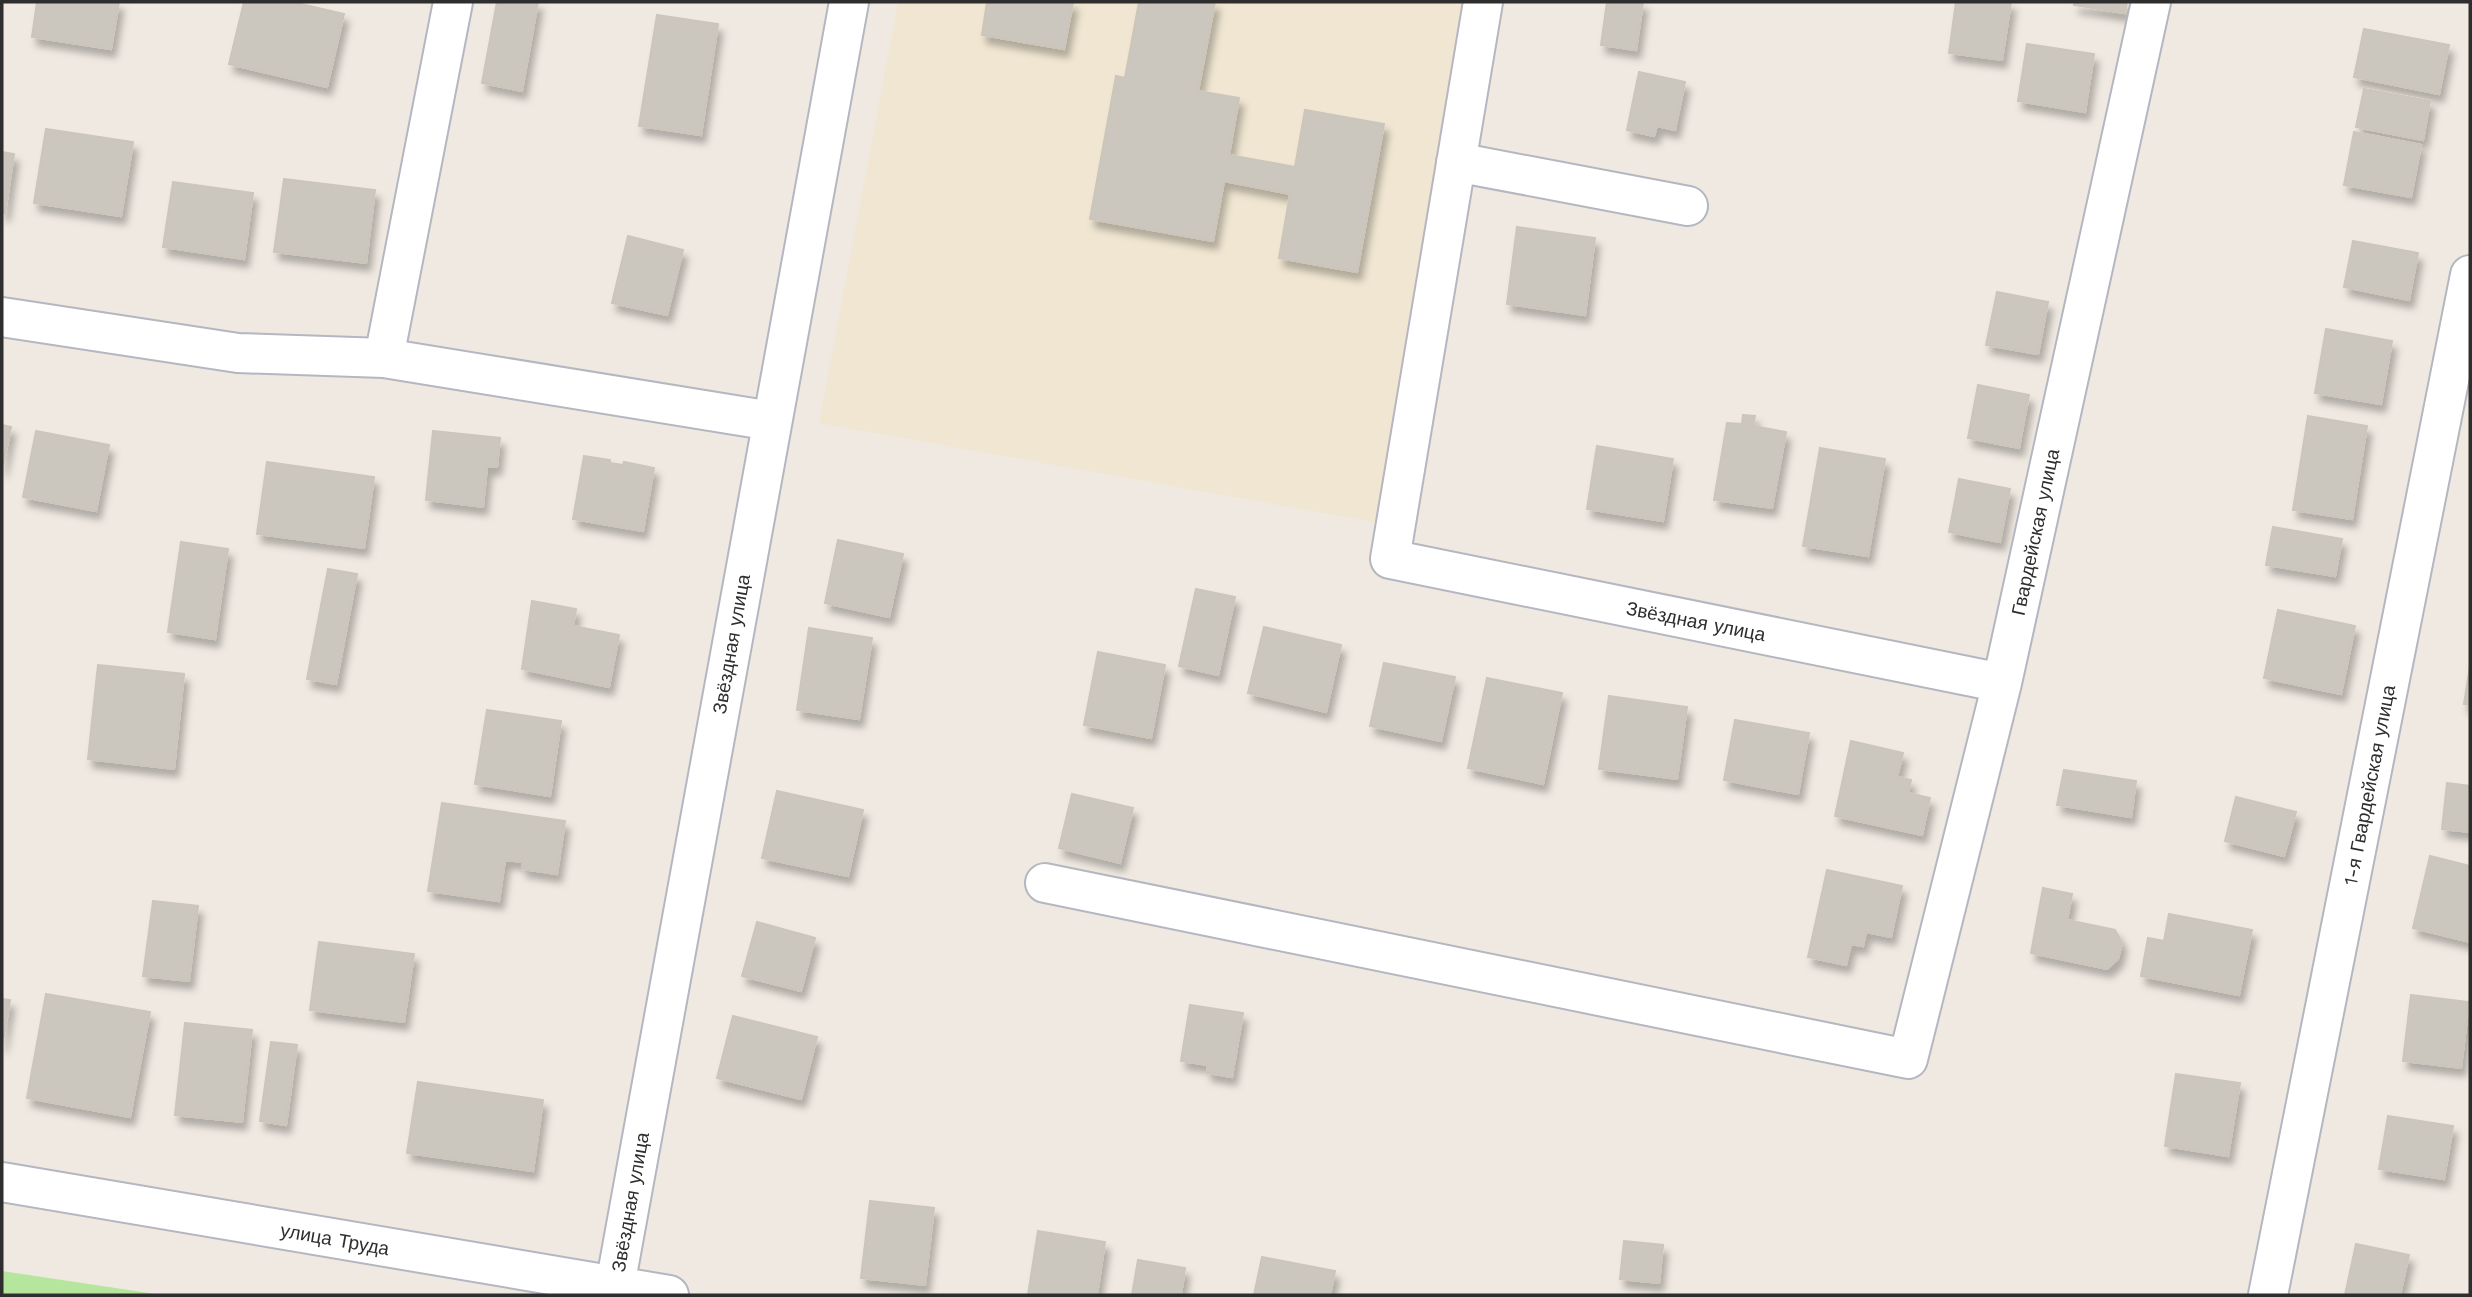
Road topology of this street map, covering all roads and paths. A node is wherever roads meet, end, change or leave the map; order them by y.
1 (453, 2) edge
2 (849, 2) edge
3 (1483, 2) edge
4 (2151, 2) edge
5 (1457, 162) junction
6 (1688, 206) dead end
7 (2470, 275) edge
8 (2, 317) edge
9 (384, 358) junction
10 (772, 421) junction
11 (2002, 682) junction
12 (1045, 883) dead end
13 (2, 1182) edge
14 (615, 1286) junction
15 (669, 1295) edge
16 (2268, 1295) edge

1 - 9 street
2 - 10 street, Звёздная улица
3 - 5 street
4 - 11 street, Гвардейская улица
5 - 6 street
5 - 11 street, Звёздная улица
7 - 16 street, 1-я Гвардейская улица
8 - 9 street
9 - 10 street
10 - 14 street, Звёздная улица
11 - 12 street, Гвардейская улица
13 - 14 street, улица Труда
14 - 15 street, улица Труда

